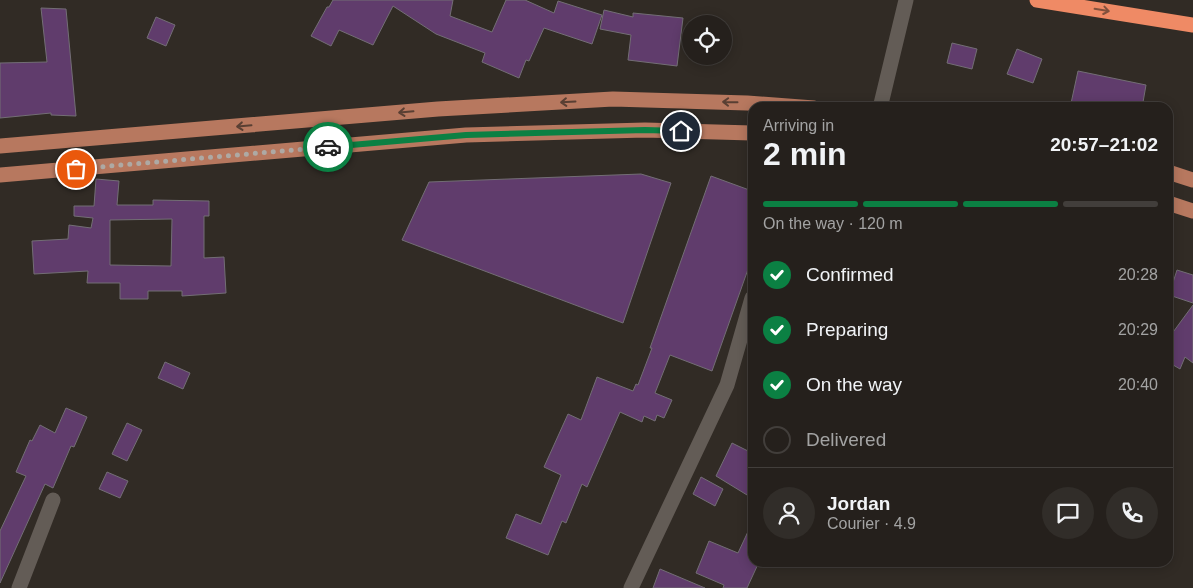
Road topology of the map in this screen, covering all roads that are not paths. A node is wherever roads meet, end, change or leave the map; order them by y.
1 (906, 0) edge
2 (1037, 0) edge
3 (1193, 25) edge
4 (748, 102) edge
5 (881, 102) edge
6 (748, 133) edge
7 (0, 146) edge
8 (1173, 174) edge
9 (0, 175) edge
10 (1193, 180) edge
11 (1173, 205) edge
12 (1193, 211) edge
13 (748, 312) edge
14 (53, 500) dead end
15 (19, 588) edge
16 (631, 588) edge

1 - 5 street
2 -> 3 highway
4 -> 7 main road
6 - 9 main road
8 - 10 main road
11 - 12 main road
13 - 16 street
14 - 15 street

